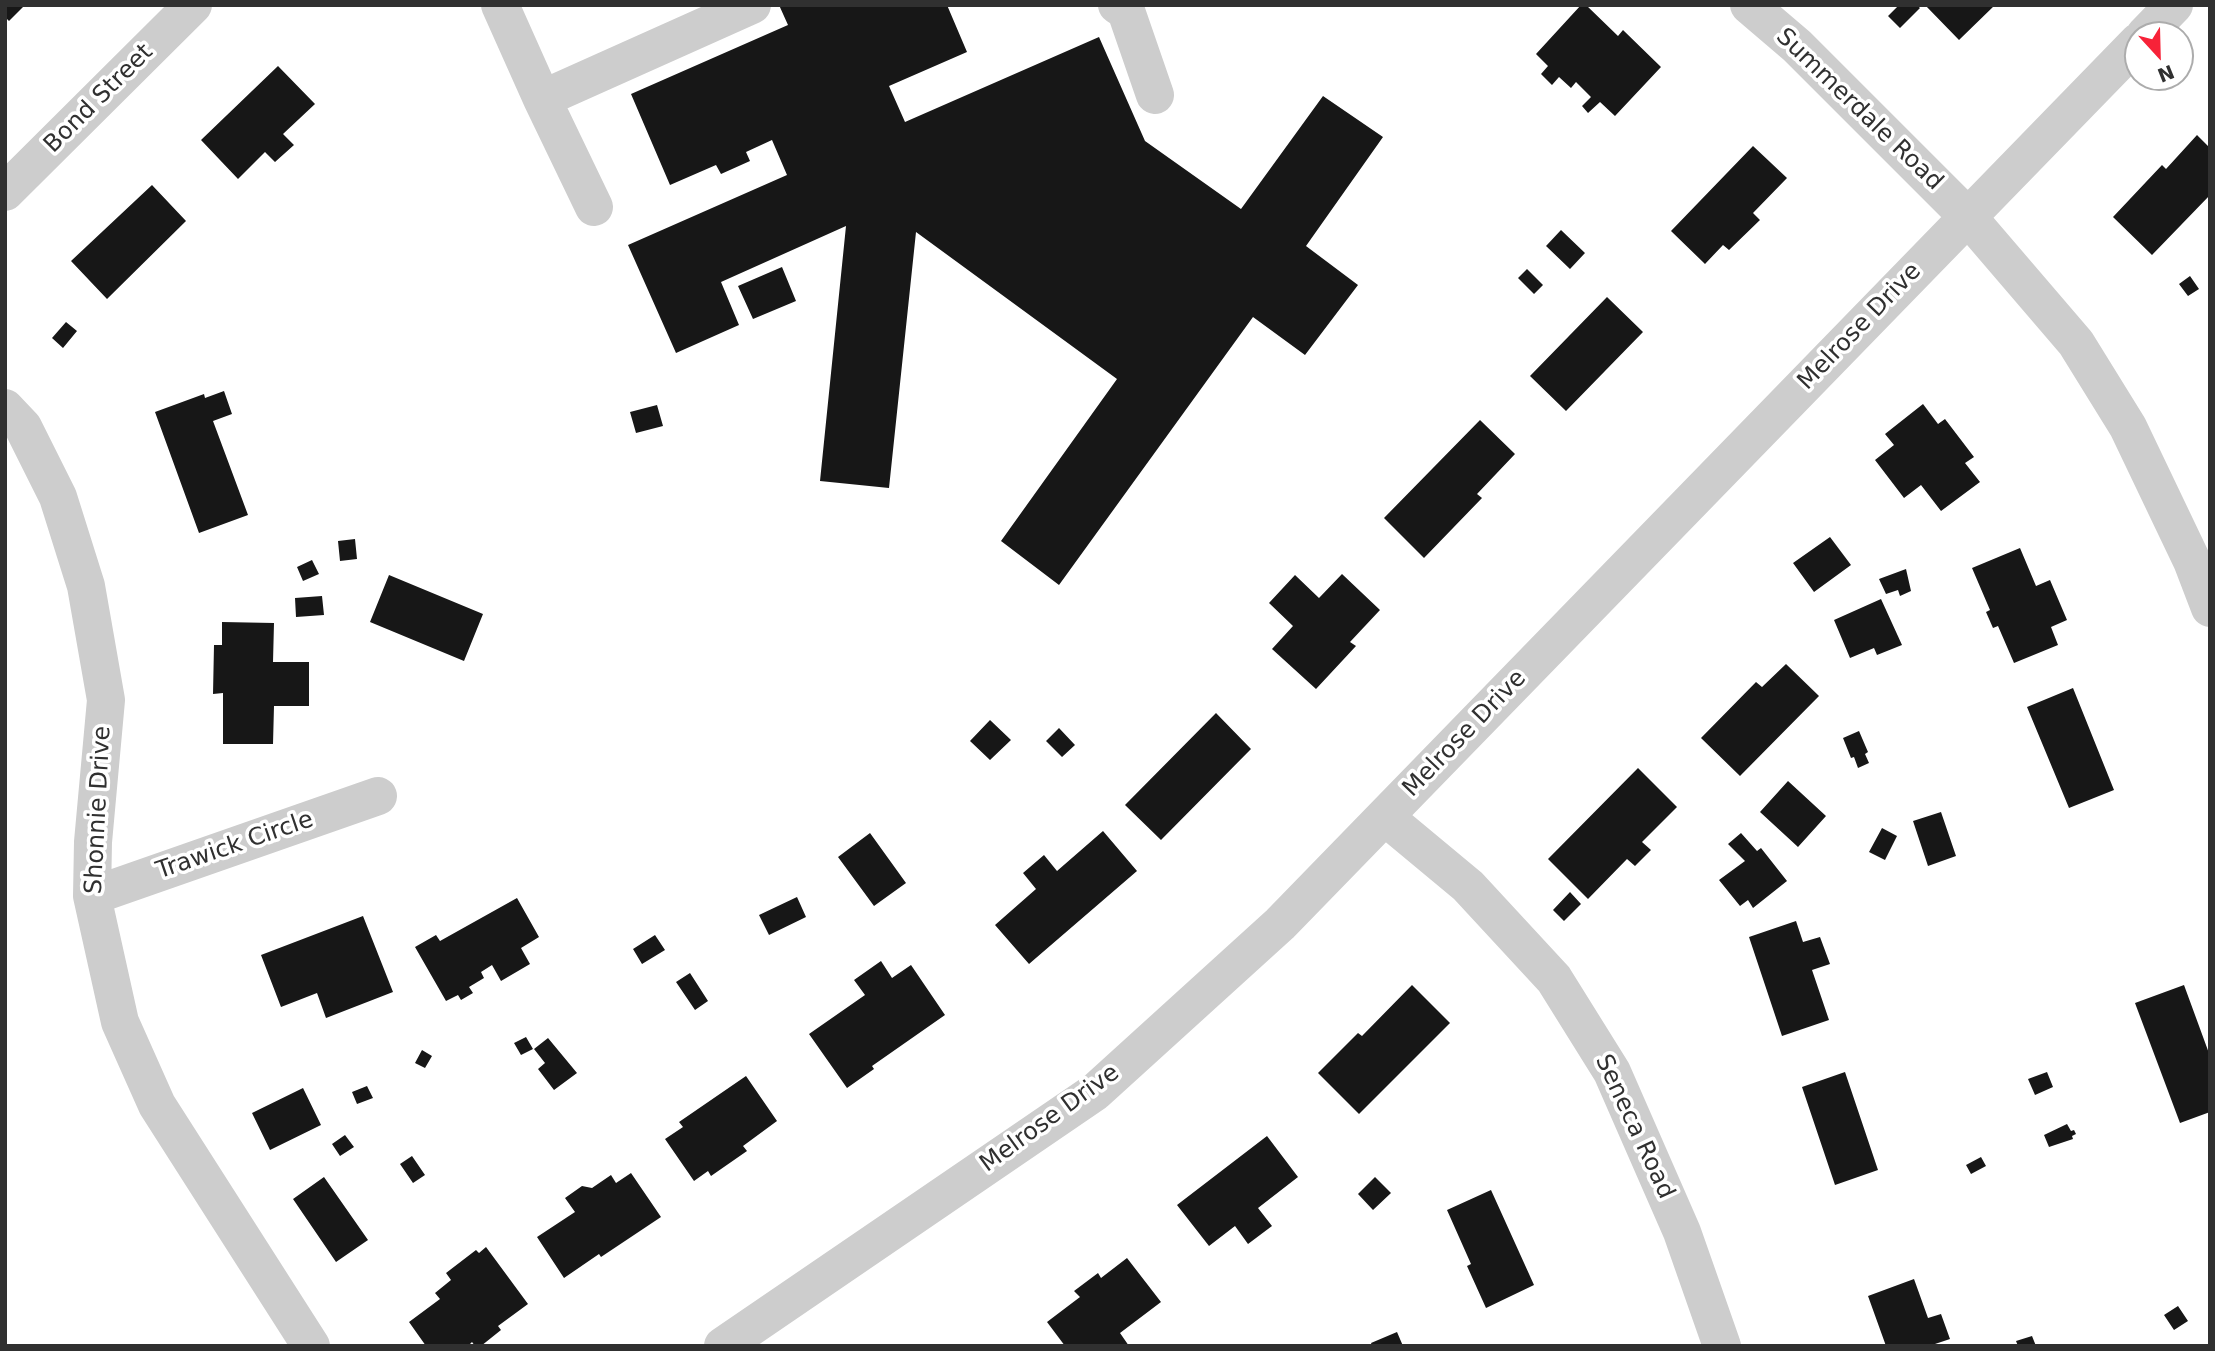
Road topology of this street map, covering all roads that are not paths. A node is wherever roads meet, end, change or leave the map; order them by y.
1 (193, 5) edge
2 (500, 5) edge
3 (752, 5) edge
4 (1116, 5) edge
5 (1749, 5) edge
6 (2174, 5) edge
7 (2159, 21) edge
8 (2124, 56) edge
9 (1154, 95) dead end
10 (542, 99) junction
11 (5, 192) edge
12 (594, 207) dead end
13 (1968, 216) junction
14 (5, 408) edge
15 (2201, 557) edge
16 (2210, 608) edge
17 (379, 796) dead end
18 (1385, 817) junction
19 (92, 896) junction
20 (311, 1346) edge
21 (723, 1346) edge
22 (1722, 1346) edge

1 - 11 street, Bond Street
2 - 10 street
3 - 10 street
4 - 9 street
5 - 13 street, Summerdale Road
6 - 7 street
8 - 13 street, Melrose Drive
10 - 12 street
13 - 15 street, Summerdale Road
13 - 18 street, Melrose Drive
14 - 19 street, Shonnie Drive
15 - 16 street, Summerdale Road
17 - 19 street, Trawick Circle
18 - 21 street, Melrose Drive
18 - 22 street, Seneca Road
19 - 20 street, Shonnie Drive

